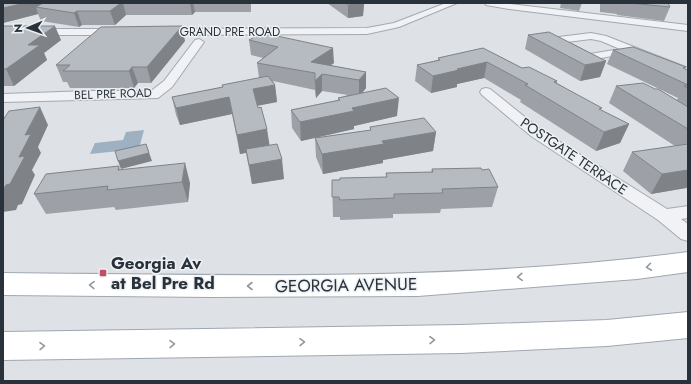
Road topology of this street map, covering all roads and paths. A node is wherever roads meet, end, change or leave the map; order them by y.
1 (453, 3) edge
2 (489, 3) edge
3 (688, 28) edge
4 (3, 32) edge
5 (126, 32) edge
6 (149, 32) edge
7 (621, 35) dead end
8 (199, 42) dead end
9 (643, 44) dead end
10 (632, 50) junction
11 (684, 62) edge
12 (688, 72) edge
13 (486, 92) dead end
14 (3, 98) edge
15 (688, 212) edge
16 (664, 216) junction
17 (688, 234) edge
18 (688, 262) edge
19 (3, 284) edge
20 (688, 325) edge
21 (3, 346) edge

1 - 6 street, GRAND PRE ROAD
2 - 3 street
4 - 5 street
7 - 9 street
8 - 14 street, BEL PRE ROAD
10 - 10 street
10 - 11 street
11 - 12 street
13 - 16 street, POSTGATE TERRACE
15 - 16 street
16 - 17 street, POSTGATE TERRACE
18 -> 19 main road, GEORGIA AVENUE
21 -> 20 main road

